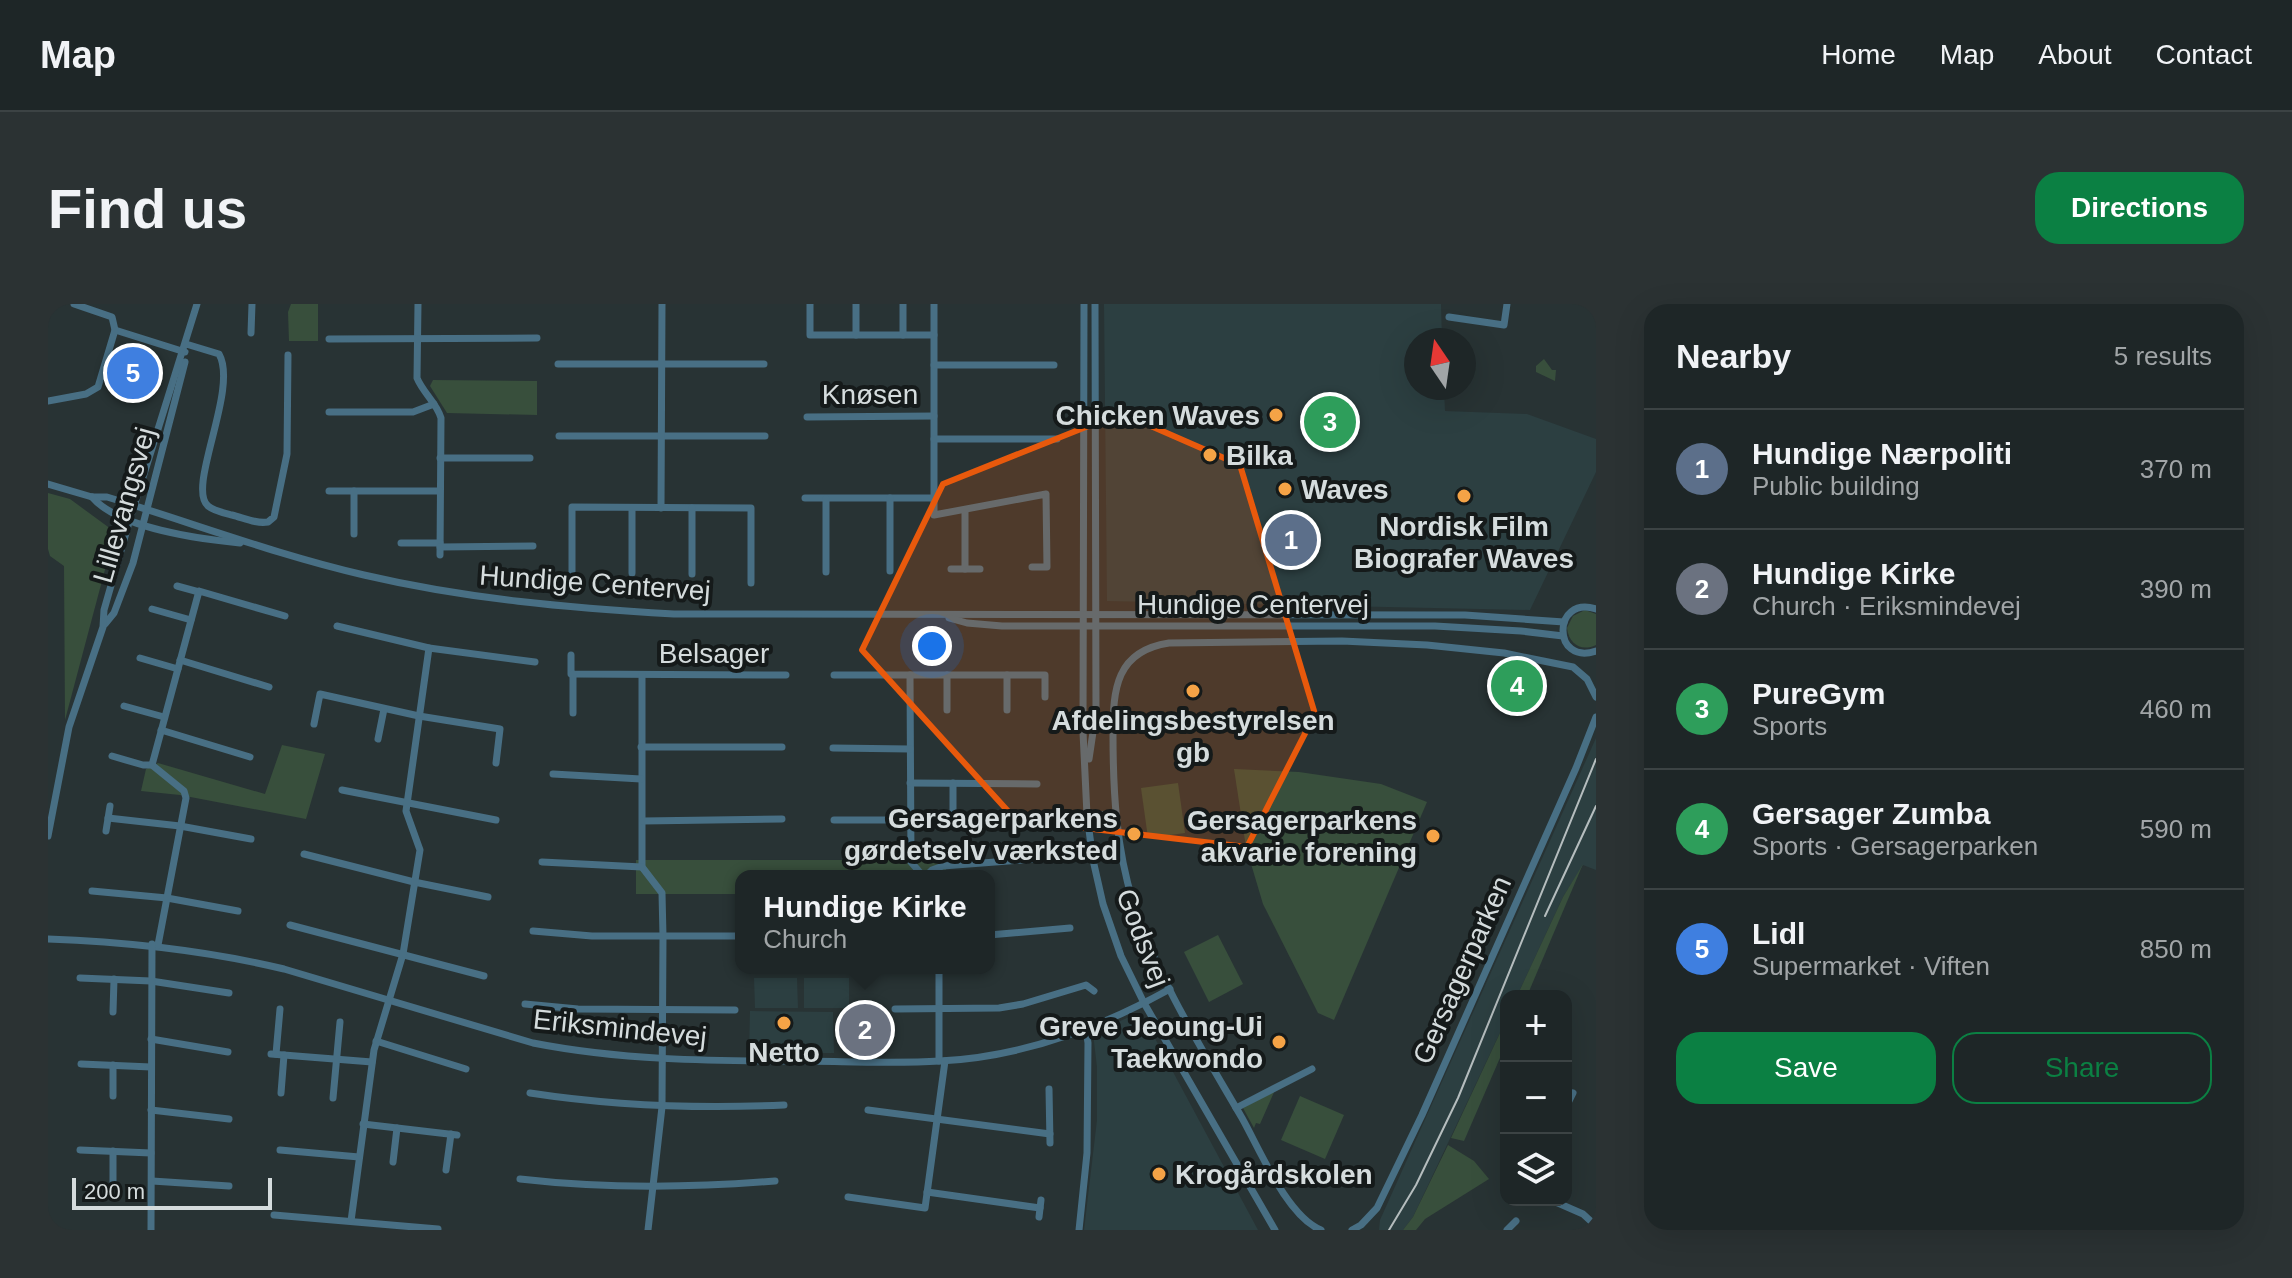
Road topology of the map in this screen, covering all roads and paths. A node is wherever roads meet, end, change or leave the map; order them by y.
1 (74, 304) edge
2 (197, 304) edge
3 (252, 304) edge
4 (418, 304) edge
5 (662, 304) edge
6 (810, 304) edge
7 (856, 304) edge
8 (903, 304) edge
9 (934, 304) edge
10 (1084, 304) edge
11 (1095, 304) edge
12 (1507, 304) edge
13 (1449, 317) dead end
14 (115, 330) junction
15 (251, 333) dead end
16 (856, 335) junction
17 (903, 335) junction
18 (934, 335) junction
19 (537, 338) dead end
20 (329, 339) dead end
21 (417, 339) junction
22 (185, 349) junction
23 (288, 355) dead end
24 (558, 364) dead end
25 (662, 364) junction
26 (764, 364) dead end
27 (934, 365) junction
28 (1054, 365) dead end
29 (48, 401) edge
30 (434, 404) junction
31 (329, 412) dead end
32 (934, 416) junction
33 (807, 417) dead end
34 (559, 436) dead end
35 (661, 436) junction
36 (765, 436) dead end
37 (934, 439) junction
38 (1057, 439) dead end
39 (440, 458) junction
40 (530, 458) dead end
41 (48, 484) edge
42 (329, 491) dead end
43 (354, 491) junction
44 (440, 491) junction
45 (92, 497) junction
46 (805, 498) dead end
47 (890, 498) junction
48 (934, 498) junction
49 (826, 499) junction
50 (760, 503) dead end
51 (134, 506) junction
52 (632, 508) junction
53 (661, 508) junction
54 (692, 508) junction
55 (751, 508) junction
56 (147, 510) junction
57 (965, 510) junction
58 (130, 519) junction
59 (143, 524) junction
60 (354, 534) dead end
61 (250, 543) junction
62 (401, 543) dead end
63 (533, 546) dead end
64 (440, 548) junction
65 (1032, 567) dead end
66 (951, 569) dead end
67 (965, 569) junction
68 (980, 569) dead end
69 (890, 571) dead end
70 (826, 572) dead end
71 (632, 573) dead end
72 (572, 574) dead end
73 (692, 574) dead end
74 (751, 583) dead end
75 (177, 586) dead end
76 (199, 592) junction
77 (1596, 608) edge
78 (152, 609) dead end
79 (1084, 614) junction
80 (1096, 614) junction
81 (285, 616) dead end
82 (943, 616) junction
83 (191, 620) junction
84 (1564, 622) junction
85 (337, 626) dead end
86 (1084, 626) junction
87 (1096, 626) junction
88 (103, 627) junction
89 (1563, 636) junction
90 (429, 648) junction
91 (1596, 651) edge
92 (571, 655) dead end
93 (140, 658) dead end
94 (535, 662) dead end
95 (179, 664) junction
96 (573, 674) junction
97 (642, 675) junction
98 (786, 675) dead end
99 (834, 675) dead end
100 (910, 675) junction
101 (947, 675) junction
102 (1007, 675) junction
103 (269, 687) dead end
104 (1045, 697) dead end
105 (1596, 697) edge
106 (124, 706) dead end
107 (384, 709) junction
108 (947, 710) dead end
109 (1007, 710) dead end
110 (573, 713) dead end
111 (419, 716) junction
112 (164, 717) junction
113 (1596, 717) edge
114 (314, 724) dead end
115 (161, 730) junction
116 (378, 739) dead end
117 (641, 747) junction
118 (782, 747) dead end
119 (833, 748) dead end
120 (910, 749) junction
121 (112, 756) dead end
122 (250, 757) dead end
123 (496, 763) dead end
124 (152, 765) junction
125 (1087, 773) junction
126 (553, 774) dead end
127 (641, 779) junction
128 (910, 783) junction
129 (953, 783) junction
130 (1037, 784) dead end
131 (342, 790) dead end
132 (407, 804) junction
133 (110, 806) dead end
134 (953, 811) dead end
135 (1116, 814) junction
136 (1087, 815) junction
137 (108, 818) junction
138 (782, 819) dead end
139 (496, 820) dead end
140 (834, 820) dead end
141 (910, 820) junction
142 (643, 821) junction
143 (180, 826) junction
144 (106, 831) dead end
145 (48, 836) edge
146 (251, 839) dead end
147 (304, 854) dead end
148 (1048, 858) dead end
149 (542, 862) dead end
150 (642, 867) junction
151 (919, 870) edge
152 (932, 870) edge
153 (414, 882) junction
154 (92, 891) dead end
155 (488, 897) dead end
156 (167, 898) junction
157 (238, 911) dead end
158 (290, 925) dead end
159 (1070, 928) dead end
160 (533, 931) dead end
161 (995, 934) edge
162 (663, 936) junction
163 (735, 936) edge
164 (48, 939) edge
165 (155, 945) junction
166 (403, 954) junction
167 (939, 974) edge
168 (484, 976) dead end
169 (80, 978) dead end
170 (114, 979) junction
171 (151, 981) junction
172 (1170, 989) junction
173 (1094, 991) dead end
174 (229, 993) dead end
175 (388, 1001) junction
176 (1144, 1003) junction
177 (525, 1004) dead end
178 (280, 1009) dead end
179 (895, 1009) dead end
180 (735, 1010) dead end
181 (939, 1010) junction
182 (663, 1011) junction
183 (113, 1012) dead end
184 (340, 1022) dead end
185 (1086, 1029) junction
186 (151, 1039) junction
187 (376, 1041) junction
188 (228, 1052) dead end
189 (277, 1054) junction
190 (336, 1059) junction
191 (664, 1060) junction
192 (942, 1061) junction
193 (372, 1062) junction
194 (81, 1064) dead end
195 (113, 1065) junction
196 (151, 1067) junction
197 (466, 1069) dead end
198 (1312, 1069) dead end
199 (1049, 1089) dead end
200 (281, 1093) dead end
201 (530, 1093) dead end
202 (113, 1096) dead end
203 (333, 1098) dead end
204 (784, 1105) dead end
205 (662, 1107) junction
206 (1236, 1108) junction
207 (151, 1110) junction
208 (868, 1110) dead end
209 (229, 1119) dead end
210 (937, 1120) junction
211 (363, 1124) junction
212 (397, 1128) junction
213 (80, 1150) dead end
214 (280, 1150) dead end
215 (113, 1151) junction
216 (151, 1153) junction
217 (359, 1157) junction
218 (393, 1162) dead end
219 (446, 1170) dead end
220 (520, 1179) dead end
221 (152, 1181) junction
222 (775, 1181) dead end
223 (113, 1183) dead end
224 (229, 1186) dead end
225 (653, 1188) junction
226 (927, 1192) junction
227 (848, 1197) dead end
228 (1565, 1206) edge
229 (274, 1215) dead end
230 (1039, 1217) dead end
231 (351, 1221) junction
232 (1516, 1221) dead end
233 (1596, 1226) edge
234 (438, 1229) edge
235 (151, 1230) edge
236 (648, 1230) edge
237 (1079, 1230) edge
238 (1275, 1230) edge
239 (1321, 1230) edge
240 (1352, 1230) edge
241 (1507, 1230) edge

1 - 14 street
2 - 22 street, Lillevangsvej
3 - 15 street
4 - 21 street
5 - 25 street
6 - 16 street, Knøsen
7 - 16 street, Knøsen
8 - 17 street, Knøsen
9 - 18 street, Knøsen
10 - 79 street, Godsvej
11 - 80 street, Godsvej
12 - 13 street
14 - 22 street
14 - 29 street
16 - 17 street, Knøsen
17 - 18 street, Knøsen
18 - 27 street, Knøsen
19 - 21 street
20 - 21 street
21 - 30 street
22 - 23 street
22 - 51 street, Lillevangsvej
22 - 56 street, Lillevangsvej
24 - 25 street
25 - 26 street
25 - 35 street
27 - 28 street, Knøsen
27 - 32 street, Knøsen
30 - 31 street
30 - 39 street
32 - 33 street, Knøsen
32 - 37 street, Knøsen
34 - 35 street
35 - 36 street
35 - 53 street
37 - 38 street, Knøsen
37 - 48 street, Knøsen
39 - 40 street
39 - 44 street
41 - 45 street, Hundige Centervej
42 - 43 street
43 - 44 street
43 - 60 street
44 - 64 street
45 - 51 street, Hundige Centervej
45 - 58 street, Hundige Centervej
46 - 49 street
47 - 48 street
47 - 49 street
47 - 69 street
48 - 57 street
49 - 70 street
50 - 55 street
51 - 56 street, Hundige Centervej
51 - 58 street, Lillevangsvej
52 - 53 street
52 - 71 street
52 - 72 street
53 - 54 street
54 - 55 street
54 - 73 street
55 - 74 street
56 - 59 street, Lillevangsvej
56 - 61 street, Hundige Centervej
57 - 65 street
57 - 67 street
58 - 59 street, Hundige Centervej
58 - 88 street, Lillevangsvej
59 - 61 street, Hundige Centervej
59 - 88 street, Lillevangsvej
61 - 82 street, Hundige Centervej
62 - 64 street
63 - 64 street
66 - 67 street
67 - 68 street
75 - 76 street
76 - 81 street
76 - 83 street
77 - 84 street
78 - 83 street
79 - 80 street, Hundige Centervej
79 - 82 street, Hundige Centervej
79 - 86 street, Godsvej
80 - 84 street, Hundige Centervej
80 - 87 street, Godsvej
82 - 86 street, Hundige Centervej
83 - 95 street
84 - 89 street
85 - 90 street
86 - 87 street, Hundige Centervej
86 - 125 street, Godsvej
87 - 89 street, Hundige Centervej
87 - 125 street, Godsvej
88 - 145 street, Lillevangsvej
89 - 91 street
90 - 94 street
90 - 111 street
92 - 96 street
93 - 95 street
95 - 103 street
95 - 112 street
96 - 97 street, Belsager
96 - 110 street
97 - 98 street, Belsager
97 - 117 street, Belsager
99 - 100 street
100 - 101 street
100 - 120 street
101 - 102 street
101 - 108 street
102 - 104 street
102 - 109 street
105 - 135 street
106 - 112 street
107 - 111 street
107 - 114 street
107 - 116 street
111 - 123 street
111 - 132 street
112 - 115 street
113 - 240 street, Gersagerparken
115 - 122 street
115 - 124 street
117 - 118 street
117 - 127 street, Belsager
119 - 120 street
120 - 128 street
121 - 124 street
124 - 143 street
125 - 136 street, Godsvej
126 - 127 street
127 - 142 street, Belsager
128 - 129 street
128 - 141 street
129 - 130 street
129 - 134 street
131 - 132 street
132 - 139 street
132 - 153 street
133 - 137 street
135 - 136 street
135 - 172 street
136 - 176 street, Godsvej
137 - 143 street
137 - 144 street
138 - 142 street
140 - 141 street
141 - 151 street
142 - 150 street, Belsager
143 - 146 street
143 - 156 street
147 - 153 street
148 - 152 street
149 - 150 street
150 - 162 street
153 - 155 street
153 - 166 street
154 - 156 street
156 - 157 street
156 - 165 street
158 - 166 street
159 - 161 street
160 - 162 street
162 - 163 street
162 - 182 street
164 - 165 street, Eriksmindevej
165 - 171 street
165 - 175 street, Eriksmindevej
166 - 168 street
166 - 175 street
167 - 181 street
169 - 170 street
170 - 171 street
170 - 183 street
171 - 174 street
171 - 186 street
172 - 176 street
172 - 206 street
173 - 181 street
175 - 187 street
175 - 191 street, Eriksmindevej
176 - 185 street, Eriksmindevej
176 - 238 street, Godsvej
177 - 182 street
178 - 189 street
179 - 181 street
180 - 182 street
181 - 192 street
182 - 191 street
184 - 190 street
185 - 192 street, Eriksmindevej
185 - 237 street
186 - 188 street
186 - 196 street
187 - 193 street
187 - 197 street
189 - 190 street
189 - 200 street
190 - 193 street
190 - 203 street
191 - 192 street, Eriksmindevej
191 - 205 street
192 - 210 street
193 - 211 street
194 - 195 street
195 - 196 street
195 - 202 street
196 - 207 street
198 - 206 street
199 - 210 street
201 - 205 street
204 - 205 street
205 - 225 street
206 - 239 street
207 - 209 street
207 - 216 street
208 - 210 street
210 - 226 street
211 - 212 street
211 - 217 street
212 - 218 street
212 - 219 street
213 - 215 street
214 - 217 street
215 - 216 street
215 - 223 street
216 - 221 street
217 - 231 street
220 - 225 street
221 - 224 street
221 - 235 street
222 - 225 street
225 - 236 street
226 - 227 street
226 - 230 street
228 - 233 street
229 - 231 street
231 - 234 street
232 - 241 street

